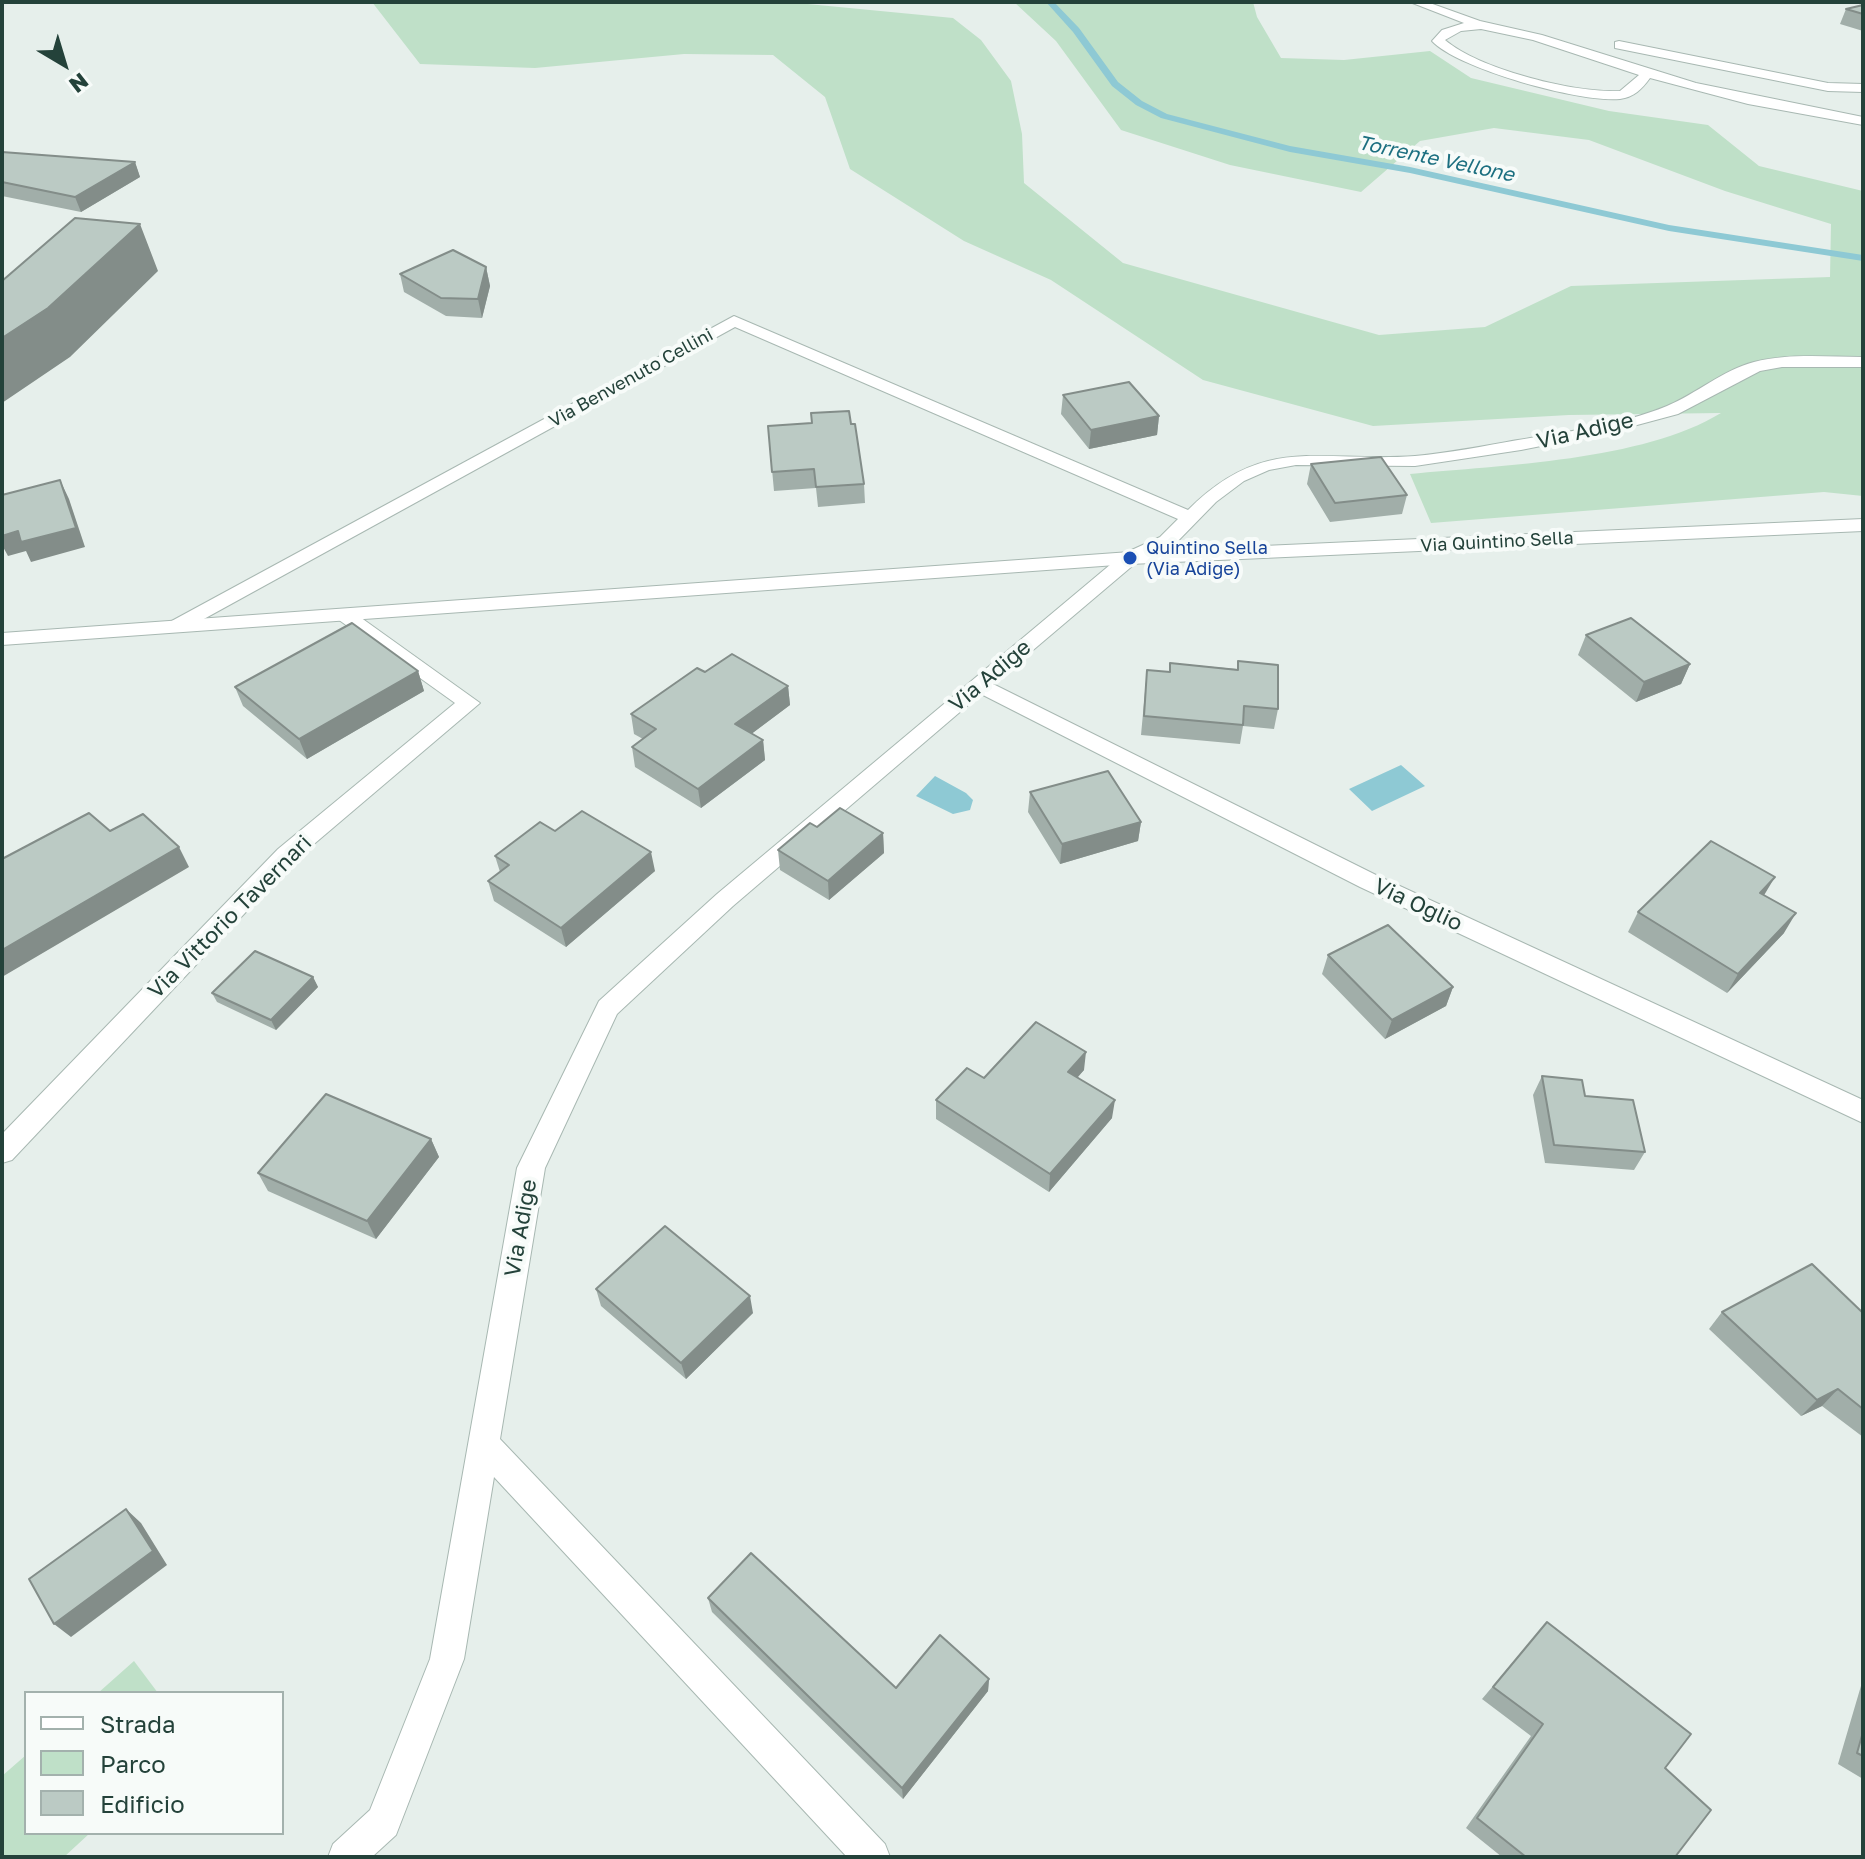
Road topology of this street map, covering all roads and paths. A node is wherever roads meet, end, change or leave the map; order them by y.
1 (1416, 2) edge
2 (1484, 25) junction
3 (1619, 45) dead end
4 (1646, 74) junction
5 (1863, 88) edge
6 (1863, 121) edge
7 (1863, 362) edge
8 (1191, 518) junction
9 (1863, 525) edge
10 (1130, 558) junction
11 (346, 616) junction
12 (175, 627) junction
13 (2, 639) edge
14 (979, 685) junction
15 (1863, 1112) edge
16 (2, 1152) edge
17 (484, 1444) junction
18 (346, 1857) edge
19 (872, 1857) edge

1 - 2 street
2 - 4 street
2 - 4 street
3 - 5 street
4 - 6 street
7 - 8 street, Via Adige
8 - 10 street, Via Adige
8 - 12 street, Via Benvenuto Cellini
9 - 10 street, Via Quintino Sella
10 - 11 street, Via Benvenuto Cellini
10 - 14 street, Via Adige
11 - 12 street, Via Benvenuto Cellini
11 - 16 street, Via Vittorio Tavernari
12 - 13 street, Via Benvenuto Cellini
14 - 15 street, Via Oglio
14 - 17 street, Via Adige
17 - 18 street, Via Adige
17 - 19 street

